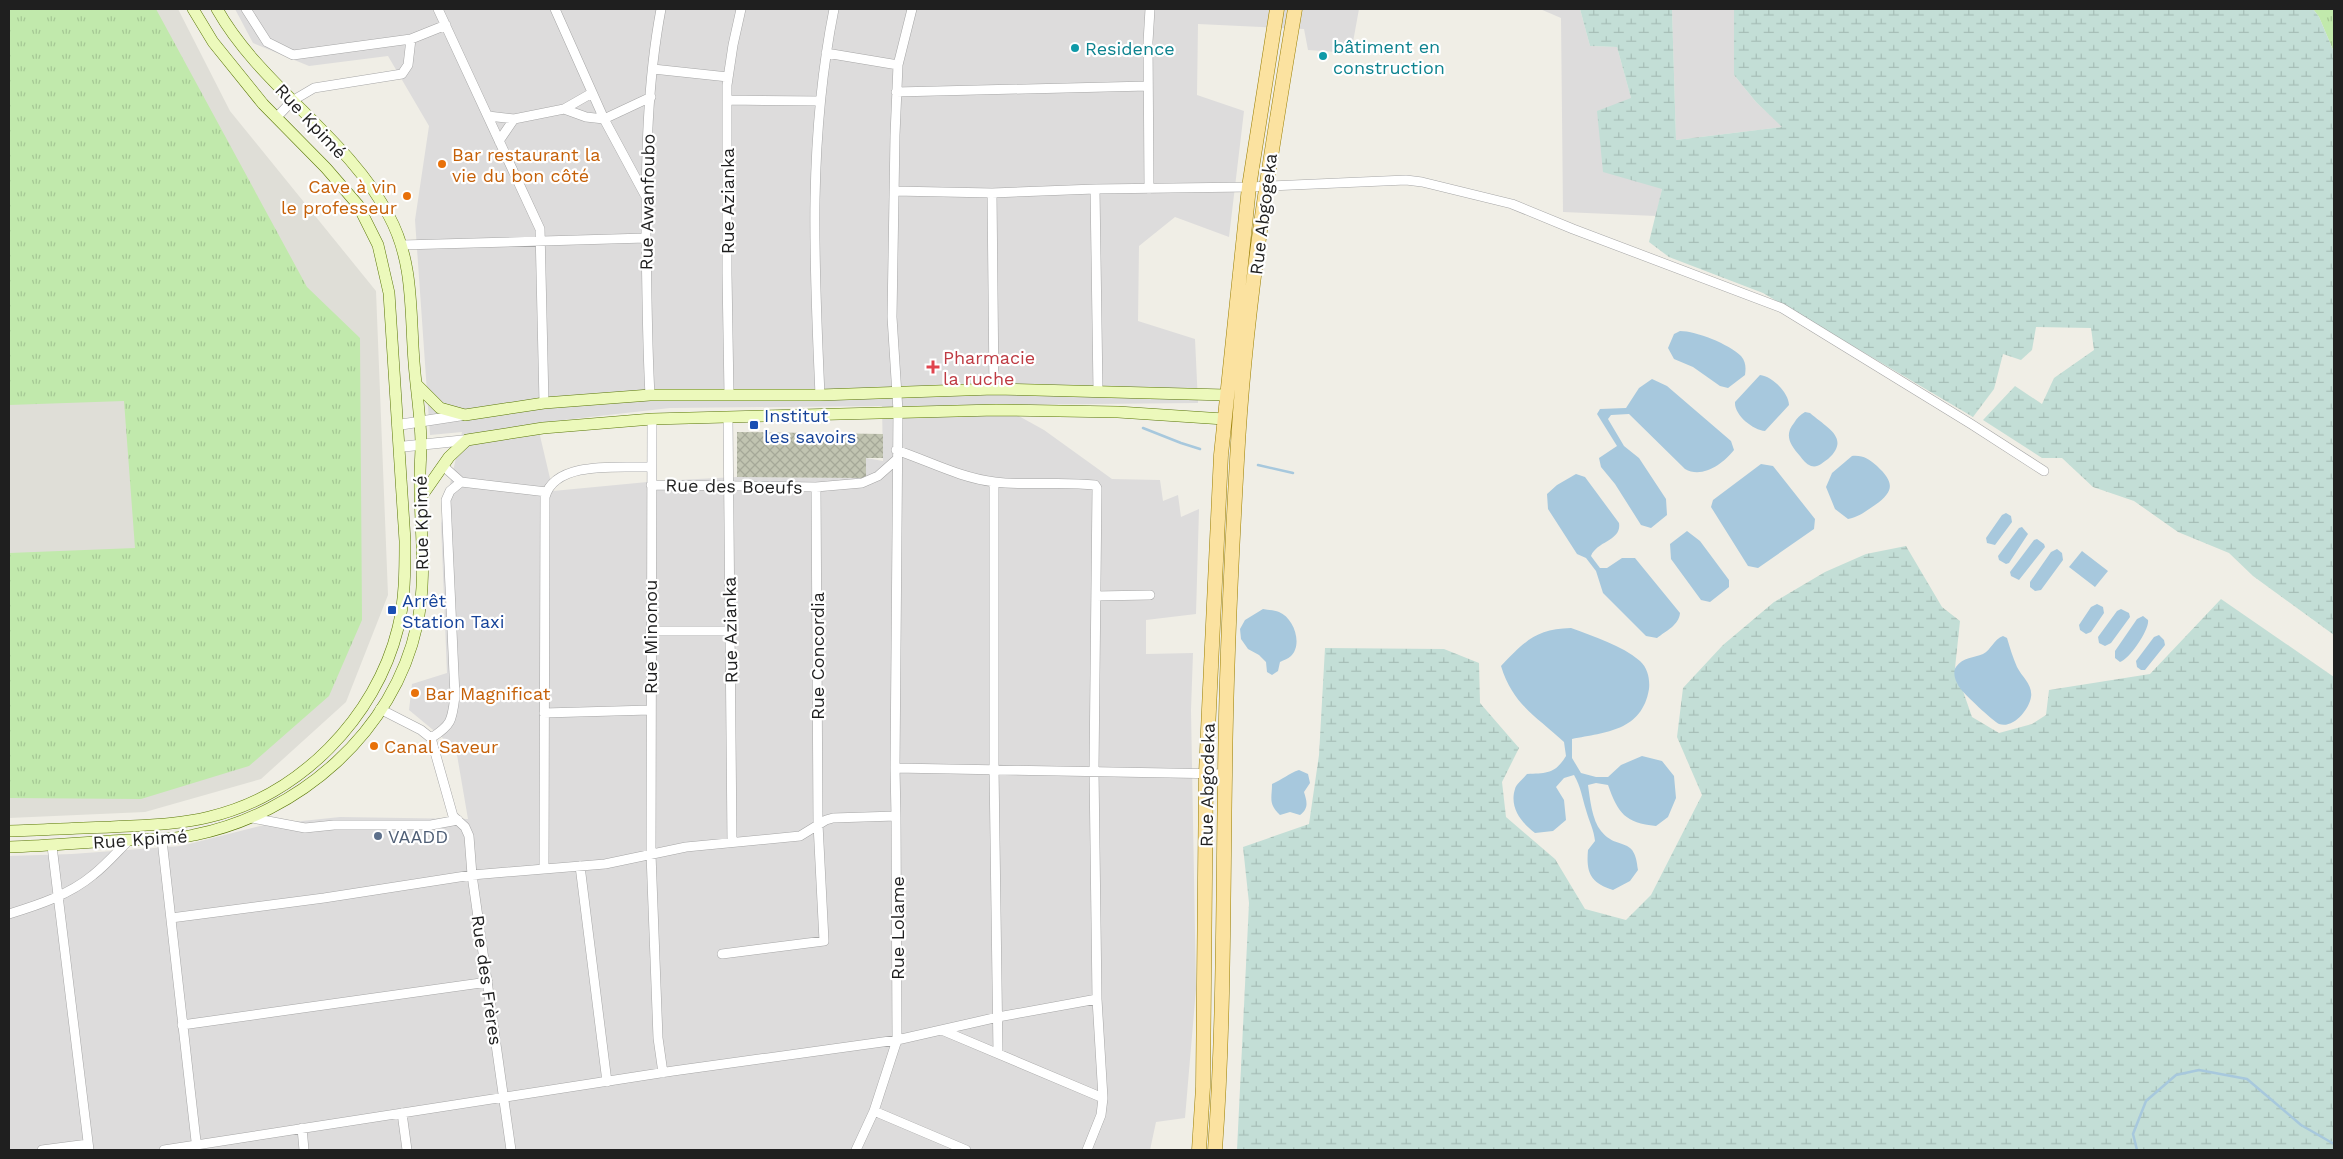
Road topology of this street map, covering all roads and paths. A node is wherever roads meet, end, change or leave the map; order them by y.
1 (193, 9) edge
2 (217, 9) edge
3 (246, 9) edge
4 (438, 9) edge
5 (555, 9) edge
6 (661, 9) edge
7 (741, 9) edge
8 (834, 9) edge
9 (912, 9) edge
10 (1150, 9) edge
11 (1277, 9) edge
12 (1295, 9) edge
13 (446, 24) junction
14 (411, 39) junction
15 (826, 53) junction
16 (898, 64) junction
17 (653, 69) junction
18 (728, 77) junction
19 (1148, 86) junction
20 (896, 92) junction
21 (592, 93) junction
22 (651, 97) junction
23 (727, 100) junction
24 (292, 101) junction
25 (820, 101) junction
26 (564, 109) junction
27 (488, 116) junction
28 (276, 118) junction
29 (514, 119) junction
30 (604, 119) junction
31 (499, 141) junction
32 (1266, 186) junction
33 (1249, 187) junction
34 (1094, 189) junction
35 (1149, 189) junction
36 (894, 191) junction
37 (992, 193) junction
38 (645, 196) junction
39 (646, 238) junction
40 (542, 240) junction
41 (402, 245) junction
42 (417, 385) junction
43 (994, 389) junction
44 (1098, 391) junction
45 (897, 392) junction
46 (1226, 394) junction
47 (650, 395) junction
48 (729, 395) junction
49 (820, 395) junction
50 (1242, 396) junction
51 (544, 403) junction
52 (898, 411) junction
53 (465, 415) junction
54 (728, 418) junction
55 (652, 419) junction
56 (1224, 419) junction
57 (1240, 421) junction
58 (419, 422) junction
59 (398, 425) junction
60 (467, 440) junction
61 (421, 445) junction
62 (399, 448) junction
63 (896, 455) junction
64 (443, 466) junction
65 (651, 467) junction
66 (2044, 471) dead end
67 (461, 482) junction
68 (994, 482) junction
69 (651, 485) junction
70 (728, 486) junction
71 (816, 488) junction
72 (546, 492) junction
73 (421, 497) junction
74 (1150, 595) dead end
75 (1096, 596) junction
76 (730, 631) junction
77 (650, 632) junction
78 (380, 709) junction
79 (650, 710) junction
80 (544, 713) junction
81 (431, 738) junction
82 (895, 768) junction
83 (994, 768) junction
84 (1094, 770) junction
85 (1206, 773) junction
86 (1225, 774) junction
87 (896, 816) junction
88 (252, 818) junction
89 (456, 818) junction
90 (818, 824) junction
91 (9, 832) edge
92 (129, 840) junction
93 (162, 840) junction
94 (732, 842) junction
95 (52, 846) junction
96 (9, 847) edge
97 (651, 854) junction
98 (580, 866) junction
99 (544, 868) junction
100 (472, 875) junction
101 (57, 897) junction
102 (9, 914) edge
103 (170, 918) junction
104 (722, 954) dead end
105 (488, 982) junction
106 (1097, 999) junction
107 (998, 1017) junction
108 (182, 1025) junction
109 (944, 1030) junction
110 (897, 1040) junction
111 (998, 1053) junction
112 (662, 1073) junction
113 (607, 1082) junction
114 (503, 1097) junction
115 (1103, 1098) junction
116 (874, 1110) junction
117 (402, 1113) junction
118 (302, 1128) junction
119 (88, 1147) edge
120 (197, 1148) edge
121 (42, 1150) edge
122 (164, 1150) edge
123 (304, 1150) edge
124 (407, 1150) edge
125 (511, 1150) edge
126 (856, 1150) edge
127 (966, 1150) edge
128 (1087, 1150) edge
129 (1199, 1150) edge
130 (1214, 1150) edge

1 - 28 main road, Rue Kpimé
2 - 24 main road, Rue Kpimé
3 - 14 street
4 - 13 street
5 - 21 street
6 - 17 street, Rue Awanfoubo
7 - 18 street, Rue Azianka
8 - 15 street
9 - 16 street, Rue Lolame
10 - 19 street
11 - 33 main road, Rue Abgogeka
12 - 32 main road, Rue Abgogeka
13 - 14 street
13 - 27 street
14 - 24 street
15 - 16 street
15 - 25 street
16 - 20 street, Rue Lolame
17 - 18 street
17 - 22 street, Rue Awanfoubo
18 - 23 street, Rue Azianka
19 - 20 street
19 - 35 street
20 - 36 street, Rue Lolame
21 - 26 street
21 - 30 street
22 - 30 street
22 - 38 street, Rue Awanfoubo
23 - 25 street
23 - 48 street, Rue Azianka
24 - 28 street
24 - 41 main road, Rue Kpimé
25 - 49 street
26 - 29 street
26 - 30 street
27 - 29 street
27 - 31 street
28 - 59 main road, Rue Kpimé
29 - 31 street
30 - 38 street
31 - 40 street
32 - 33 street
32 - 50 main road, Rue Abgogeka
32 - 66 street
33 - 35 street
33 - 46 main road, Rue Abgogeka
34 - 35 street
34 - 37 street
34 - 44 street
36 - 37 street
36 - 45 street, Rue Lolame
37 - 43 street
38 - 39 street, Rue Awanfoubo
39 - 40 street
39 - 47 street, Rue Awanfoubo
40 - 41 street
40 - 51 street
41 - 42 main road, Rue Kpimé
42 - 53 main road
42 - 58 main road, Rue Kpimé
43 - 44 main road
43 - 45 main road
44 - 46 main road
45 - 49 main road
45 - 52 street, Rue Lolame
46 - 50 street
46 - 56 main road, Rue Abgogeka
47 - 48 main road
47 - 51 main road
48 - 49 main road
50 - 57 main road, Rue Abgogeka
51 - 53 main road
52 - 54 main road
52 - 56 main road
52 - 63 street, Rue Lolame
53 - 58 street
54 - 55 main road
54 - 70 street, Rue Azianka
55 - 60 main road
55 - 65 street, Rue Minonou
56 - 57 street
56 - 85 main road, Rue Abgodeka
57 - 86 main road, Rue Abgodeka
58 - 59 street
58 - 61 main road, Rue Kpimé
59 - 62 main road, Rue Kpimé
60 - 61 street
60 - 64 main road
61 - 62 street
61 - 73 main road, Rue Kpimé
62 - 91 main road, Rue Kpimé
63 - 68 street
63 - 71 street, Rue des Boeufs
63 - 82 street, Rue Lolame
64 - 67 street
64 - 73 main road
65 - 69 street, Rue Minonou
65 - 72 street
67 - 72 street
67 - 81 street
68 - 75 street
68 - 83 street
69 - 70 street, Rue des Boeufs
69 - 77 street, Rue Minonou
70 - 71 street, Rue des Boeufs
70 - 76 street, Rue Azianka
71 - 90 street, Rue Concordia
72 - 80 street
73 - 78 main road, Rue Kpimé
74 - 75 street
75 - 84 street
76 - 77 street
76 - 94 street, Rue Azianka
77 - 79 street, Rue Minonou
78 - 81 street
78 - 88 main road, Rue Kpimé
79 - 80 street
79 - 97 street, Rue Minonou
80 - 99 street
81 - 89 street, Rue des Frères
82 - 83 street
82 - 87 street, Rue Lolame
83 - 84 street
83 - 107 street
84 - 85 street
84 - 106 street
85 - 86 street
85 - 129 main road, Rue Abgodeka
86 - 130 main road, Rue Abgodeka
87 - 90 street
87 - 110 street, Rue Lolame
88 - 89 street
88 - 93 main road, Rue Kpimé
89 - 100 street, Rue des Frères
90 - 94 street
90 - 104 street, Rue Concordia
92 - 93 main road, Rue Kpimé
92 - 95 main road, Rue Kpimé
92 - 101 street
93 - 103 street
94 - 97 street
95 - 96 main road, Rue Kpimé
95 - 101 street
97 - 98 street
97 - 112 street, Rue Minonou
98 - 99 street
98 - 113 street
99 - 100 street
100 - 103 street
100 - 105 street, Rue des Frères
101 - 102 street
101 - 119 street
103 - 108 street
105 - 108 street
105 - 114 street, Rue des Frères
106 - 107 street
106 - 115 street
107 - 109 street
107 - 111 street
108 - 120 street
109 - 110 street
109 - 111 street
110 - 112 street
110 - 116 street, Rue Lolame
111 - 115 street
112 - 113 street
113 - 114 street
114 - 117 street
114 - 125 street, Rue des Frères
115 - 128 street
116 - 126 street, Rue Lolame
116 - 127 street
117 - 118 street
117 - 124 street
118 - 120 street
118 - 123 street
119 - 121 street
120 - 122 street

